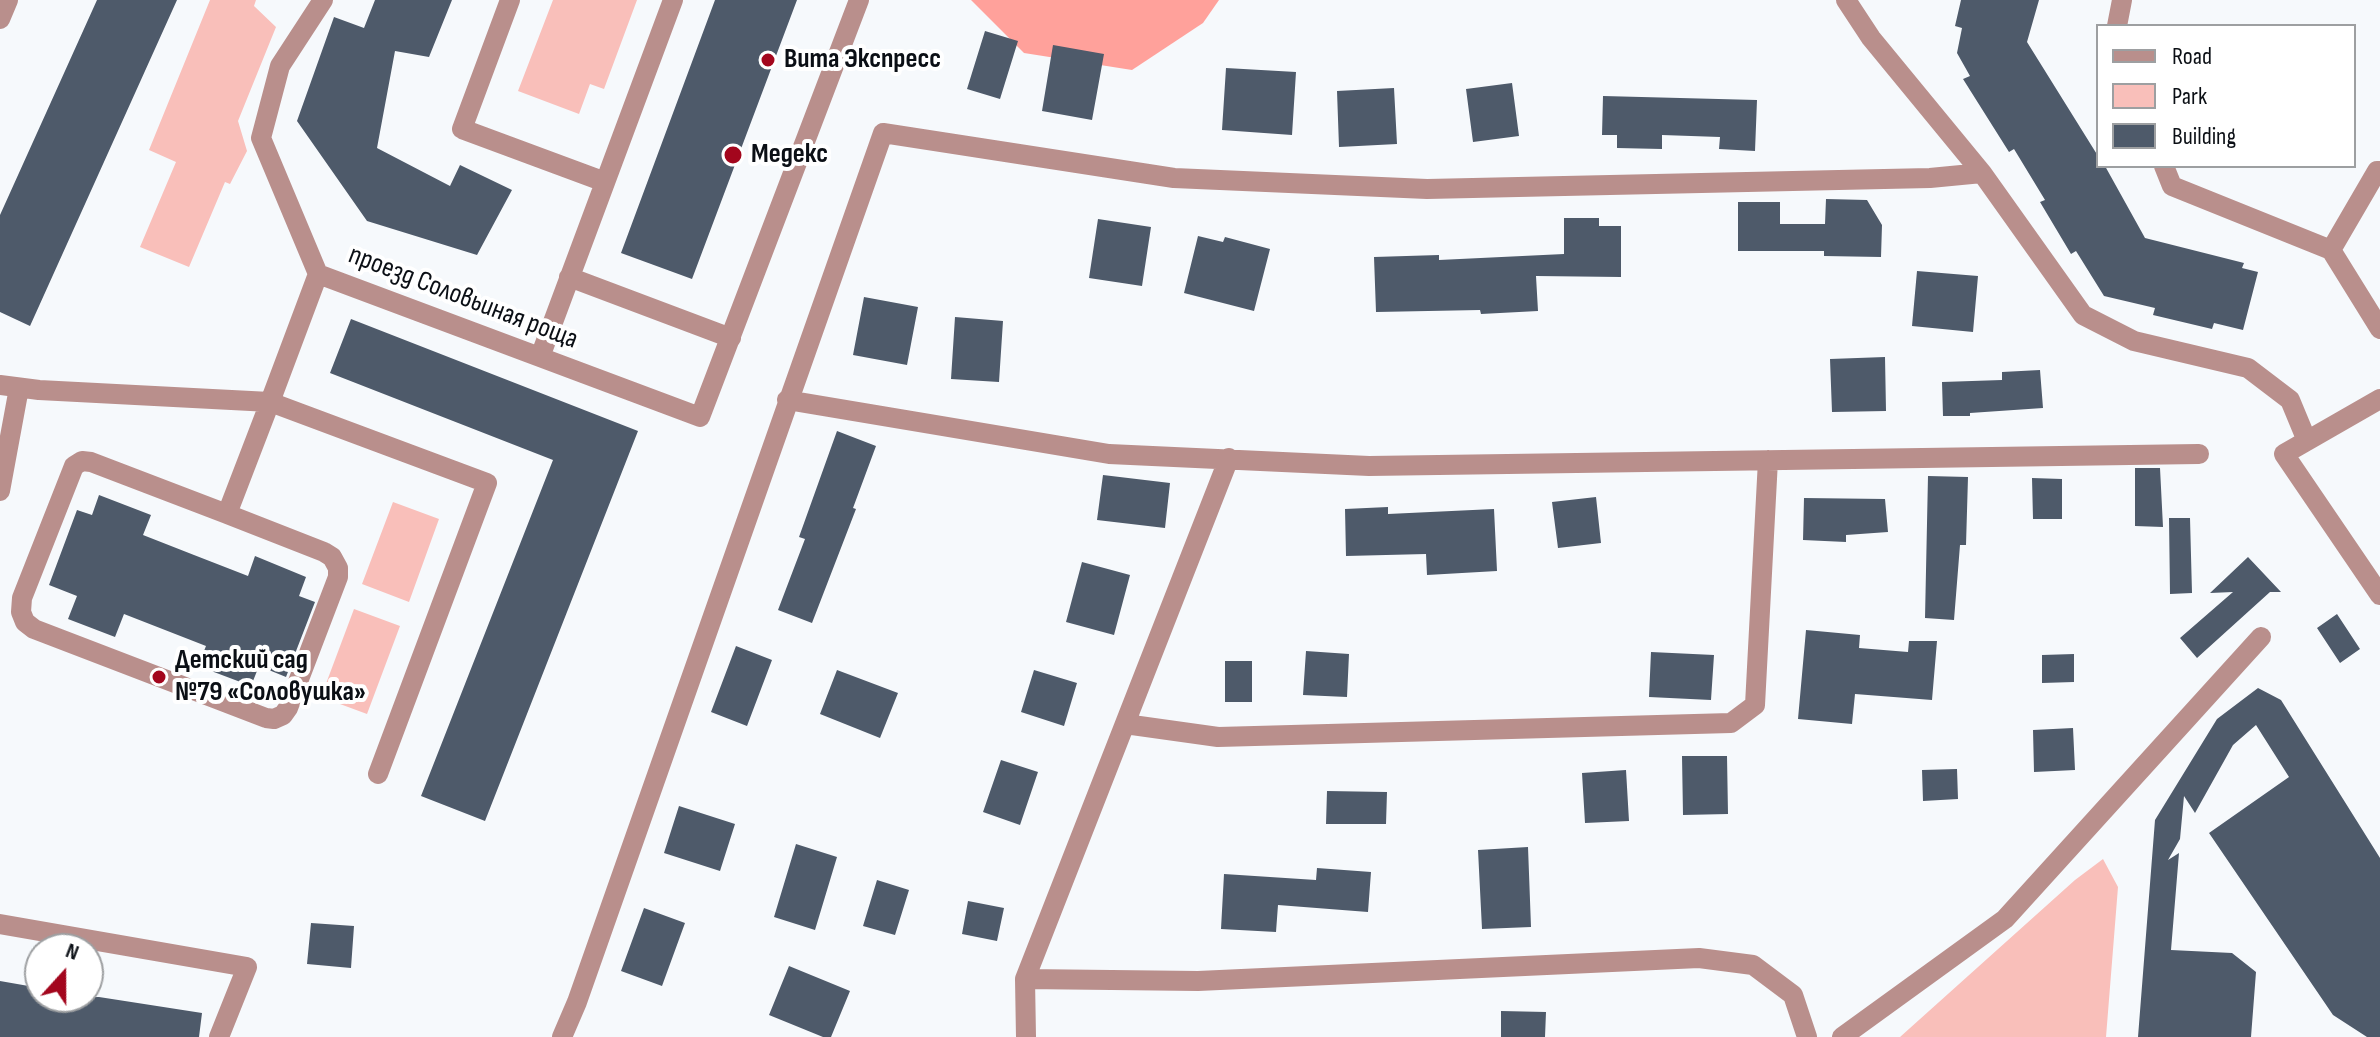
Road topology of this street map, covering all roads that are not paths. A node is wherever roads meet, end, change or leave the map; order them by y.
1 (8, 0) edge
2 (323, 0) edge
3 (510, 0) edge
4 (673, 0) edge
5 (859, 0) edge
6 (1846, 0) edge
7 (2122, 0) edge
8 (0, 19) edge
9 (2117, 24) edge
10 (2165, 168) edge
11 (2380, 171) edge
12 (1982, 173) junction
13 (605, 182) junction
14 (2331, 250) junction
15 (318, 274) junction
16 (569, 277) junction
17 (2380, 329) edge
18 (731, 338) junction
19 (540, 357) junction
20 (10, 386) edge
21 (2380, 399) edge
22 (787, 400) junction
23 (270, 402) junction
24 (2307, 441) junction
25 (2199, 454) dead end
26 (1229, 458) junction
27 (1768, 460) junction
28 (0, 491) edge
29 (227, 514) junction
30 (2380, 595) edge
31 (2261, 637) dead end
32 (1125, 724) junction
33 (378, 774) dead end
34 (0, 924) edge
35 (1025, 979) junction
36 (219, 1037) edge
37 (562, 1037) edge
38 (1026, 1037) edge
39 (1807, 1037) edge
40 (1842, 1037) edge

1 - 8 street
2 - 15 street
3 - 13 street
4 - 13 street
5 - 18 street
6 - 12 street
7 - 9 street
10 - 14 street
11 - 14 street
12 - 22 street
12 - 24 street
13 - 16 street
14 - 17 street
15 - 19 street, проезд Соловьиная роща
15 - 23 street, проезд Соловьиная роща
16 - 18 street
16 - 19 street
18 - 19 street, проезд Соловьиная роща
20 - 23 street
20 - 28 street
21 - 24 street
22 - 26 street
22 - 37 street
23 - 29 street, проезд Соловьиная роща
23 - 33 street
24 - 30 street
25 - 27 street
26 - 27 street
26 - 32 street
27 - 32 street
29 - 29 street
31 - 40 street
32 - 35 street
34 - 36 street
35 - 38 street
35 - 39 street

